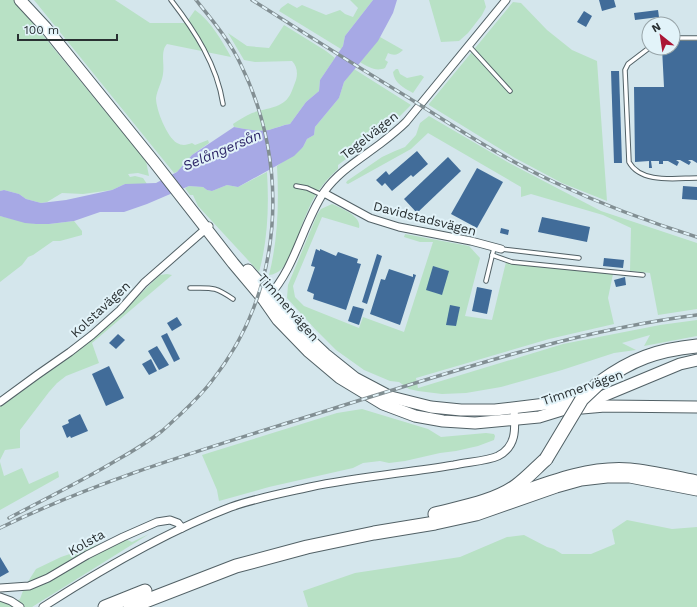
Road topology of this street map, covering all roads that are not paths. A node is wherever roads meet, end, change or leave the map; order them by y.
1 (20, 0) edge
2 (28, 0) edge
3 (171, 0) edge
4 (506, 0) edge
5 (46, 28) junction
6 (681, 38) edge
7 (697, 38) edge
8 (469, 46) junction
9 (641, 54) edge
10 (510, 91) dead end
11 (223, 104) dead end
12 (697, 178) edge
13 (296, 186) dead end
14 (323, 194) junction
15 (208, 227) junction
16 (501, 249) joint
17 (493, 251) junction
18 (579, 258) dead end
19 (643, 275) dead end
20 (486, 281) dead end
21 (190, 288) dead end
22 (267, 298) junction
23 (233, 299) dead end
24 (696, 354) edge
25 (0, 402) edge
26 (697, 407) edge
27 (514, 408) junction
28 (539, 417) junction
29 (514, 420) junction
30 (697, 481) edge
31 (697, 489) edge
32 (432, 514) junction
33 (182, 528) junction
34 (0, 588) edge
35 (0, 596) edge
36 (20, 607) edge
37 (43, 607) edge
38 (105, 607) edge
39 (130, 607) edge

1 - 5 main road, Timmervägen
2 - 5 main road, Timmervägen
3 - 11 lane
4 - 8 street, Tegelvägen
5 - 15 main road, Timmervägen
6 - 7 lane
8 - 10 lane
8 - 14 street, Tegelvägen
9 - 12 lane
13 - 14 lane
14 - 17 street, Davidstadsvägen
14 - 22 street, Tegelvägen
15 - 22 main road, Timmervägen
15 - 25 street, Kolstavägen
16 - 17 street, Davidstadsvägen
16 - 18 lane
17 - 19 lane
17 - 20 lane
21 - 23 lane
22 - 27 main road, Timmervägen
22 - 29 main road, Timmervägen
24 - 27 main road, Timmervägen
24 - 28 main road, Timmervägen
24 - 32 highway, bridge
26 - 28 main road
27 - 29 street
28 - 29 main road, Timmervägen
29 - 33 street
30 - 32 main road
31 - 39 highway
32 - 38 highway
33 - 34 street, Kolsta
33 - 37 street
35 - 36 street

